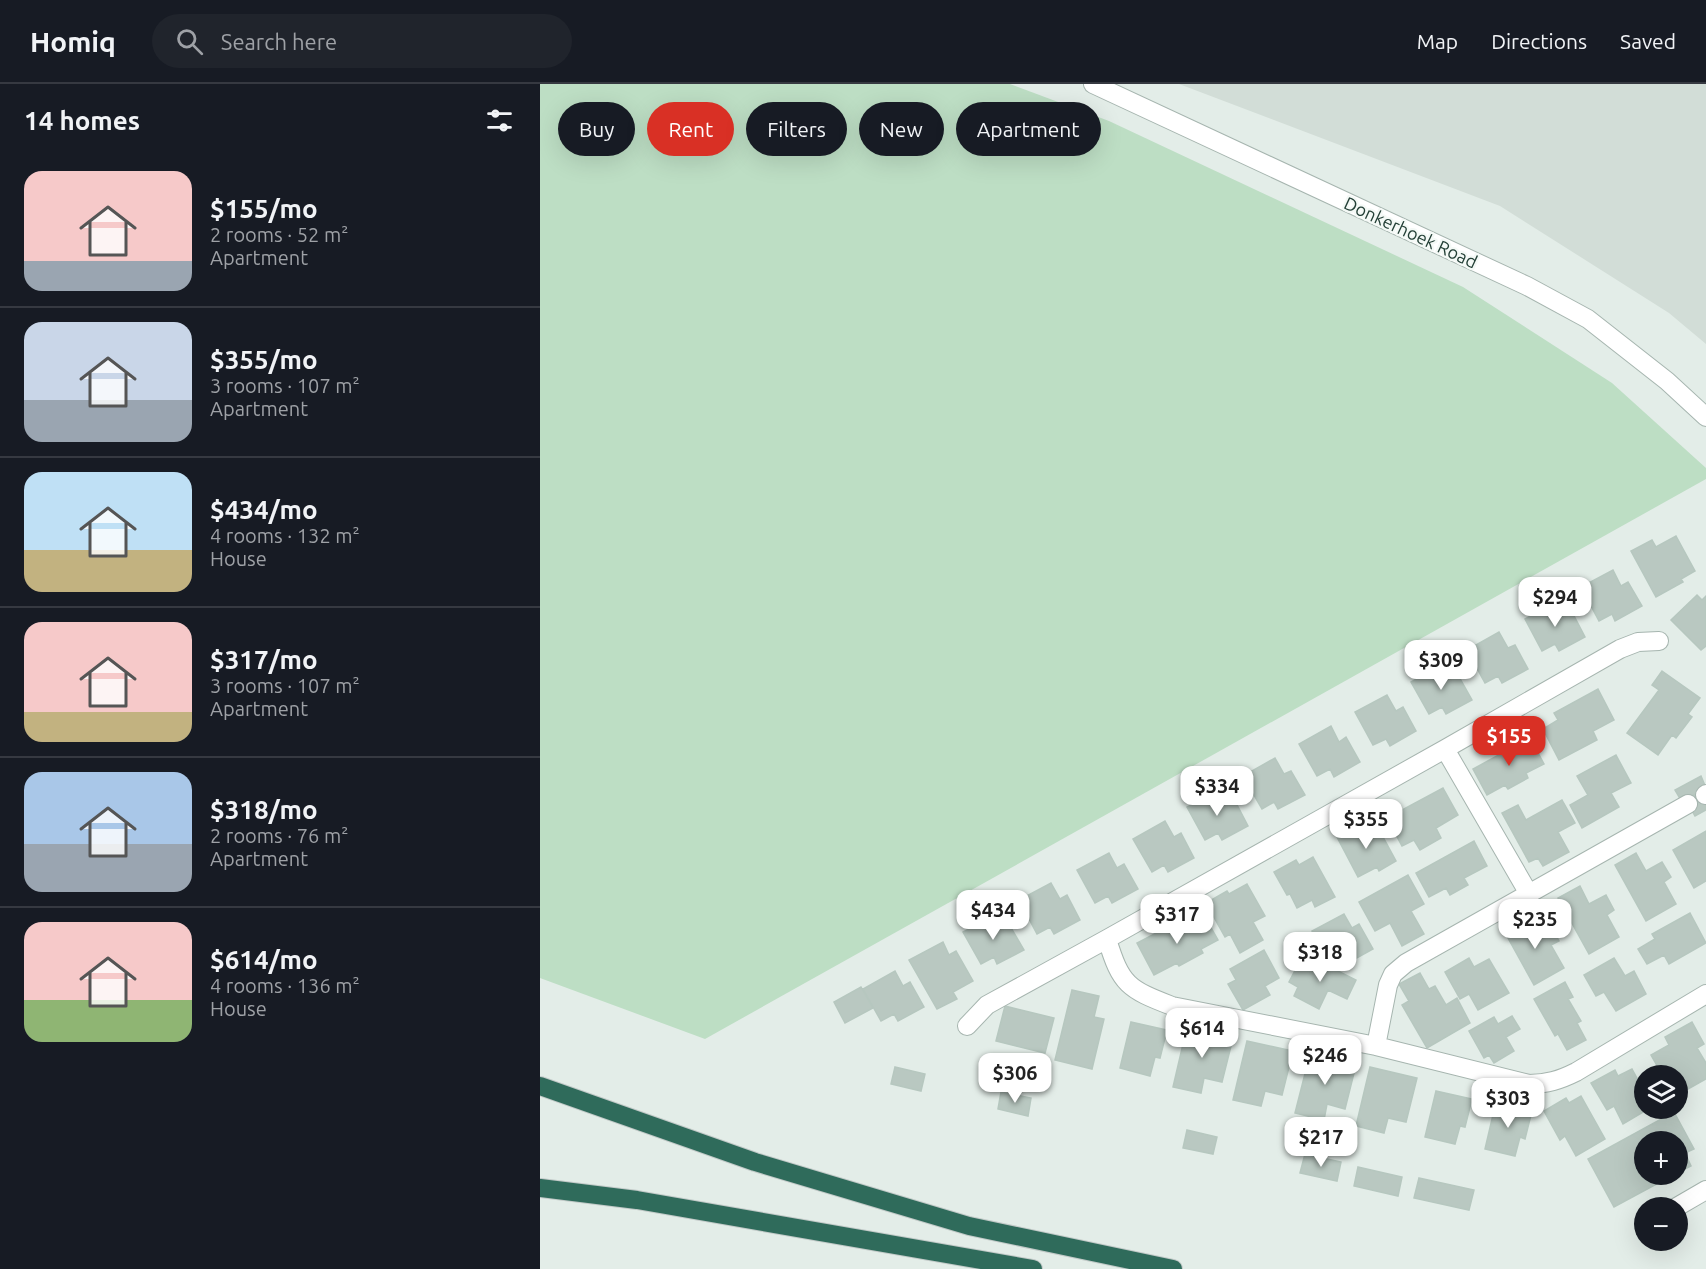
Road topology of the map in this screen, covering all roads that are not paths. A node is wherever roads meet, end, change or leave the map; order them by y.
1 (1094, 84) edge
2 (1706, 417) edge
3 (1659, 641) dead end
4 (1445, 749) junction
5 (1688, 804) dead end
6 (1529, 894) junction
7 (1107, 939) junction
8 (1706, 994) edge
9 (967, 1026) dead end
10 (1376, 1046) junction
11 (540, 1086) edge
12 (540, 1188) edge
13 (1706, 1190) edge
14 (1688, 1200) edge
15 (1033, 1269) edge
16 (1173, 1269) edge

1 - 2 street, Donkerhoek Road
3 - 4 street
4 - 6 street
4 - 7 street
5 - 6 street
6 - 10 street
7 - 9 street
7 - 10 street
8 - 10 street
11 - 16 highway
12 - 15 highway
13 - 14 street

